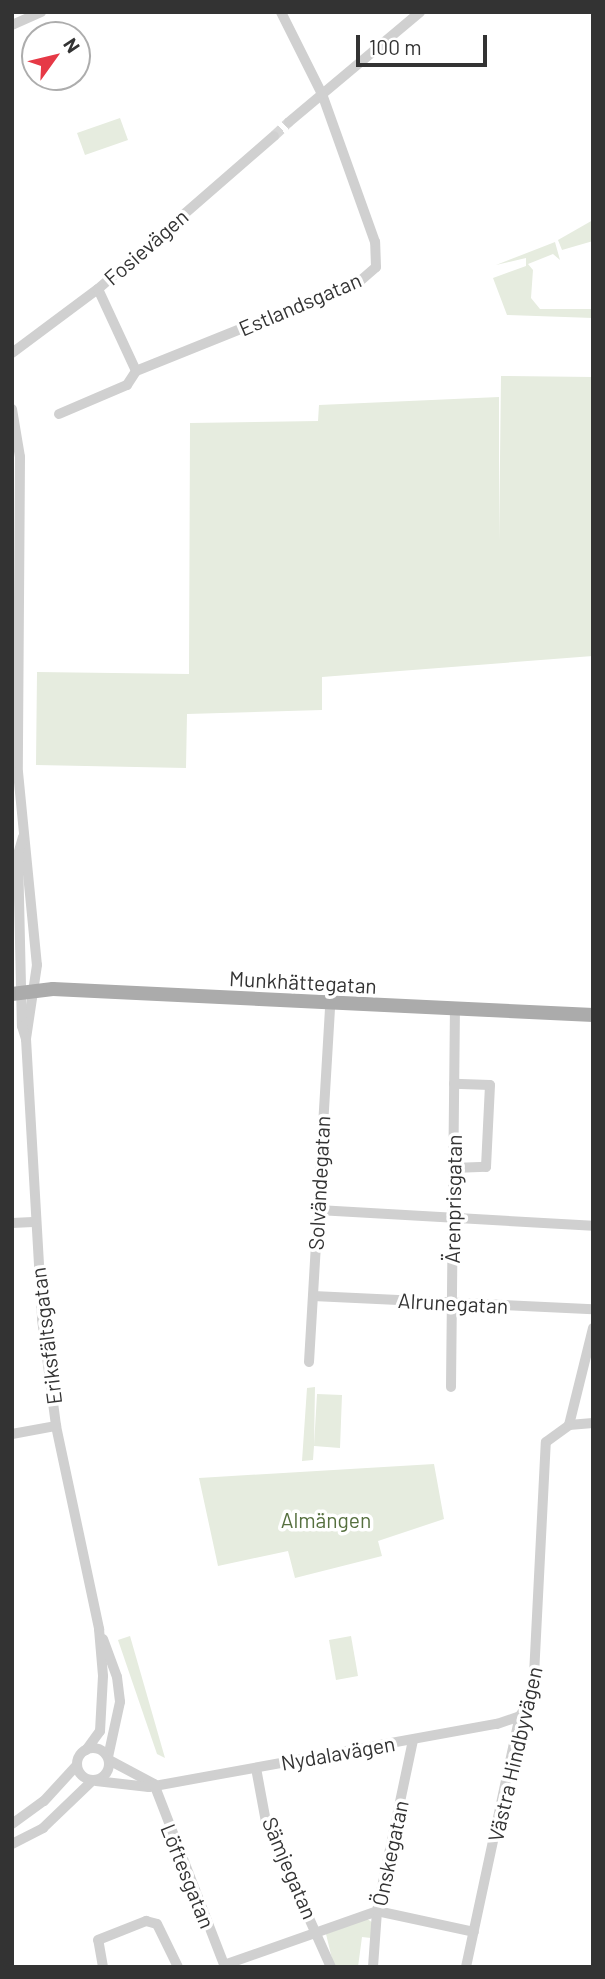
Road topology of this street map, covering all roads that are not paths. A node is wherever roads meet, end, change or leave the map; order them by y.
1 (41, 12) edge
2 (281, 12) edge
3 (420, 12) edge
4 (12, 25) edge
5 (322, 94) junction
6 (289, 122) tunnel mouth
7 (274, 136) tunnel mouth
8 (98, 289) junction
9 (12, 353) edge
10 (136, 370) junction
11 (12, 409) edge
12 (59, 414) dead end
13 (14, 708) edge
14 (23, 992) edge
15 (330, 1004) junction
16 (455, 1010) junction
17 (593, 1015) edge
18 (454, 1084) junction
19 (453, 1168) junction
20 (318, 1210) junction
21 (453, 1217) junction
22 (33, 1222) junction
23 (12, 1223) edge
24 (593, 1226) edge
25 (313, 1296) junction
26 (452, 1303) junction
27 (593, 1309) edge
28 (593, 1328) edge
29 (309, 1362) dead end
30 (451, 1387) dead end
31 (593, 1423) edge
32 (569, 1424) junction
33 (56, 1426) junction
34 (12, 1434) edge
35 (99, 1629) junction
36 (520, 1716) junction
37 (413, 1740) junction
38 (86, 1749) junction
39 (108, 1759) junction
40 (77, 1765) junction
41 (256, 1768) junction
42 (94, 1781) junction
43 (154, 1784) junction
44 (12, 1824) edge
45 (12, 1844) edge
46 (377, 1911) junction
47 (316, 1931) junction
48 (474, 1932) junction
49 (225, 1966) edge
50 (103, 1967) edge
51 (178, 1967) edge
52 (331, 1967) edge
53 (373, 1967) edge
54 (466, 1967) edge

1 - 4 street
2 - 5 street
3 - 5 street
5 - 6 street
5 - 10 street, Estlandsgatan
7 - 8 street, Fosievägen
8 - 9 street, Fosievägen
8 - 10 street
10 - 12 street, Estlandsgatan
11 - 13 street, Eriksfältsgatan
13 - 14 street, Eriksfältsgatan
14 - 15 main road, Munkhättegatan
14 - 22 street, Eriksfältsgatan
15 - 16 main road, Munkhättegatan
15 - 20 street, Solvändegatan
16 - 17 main road, Munkhättegatan
16 - 18 street, Ärenprisgatan
18 - 19 street, Ärenprisgatan
18 - 19 street
19 - 21 street, Ärenprisgatan
20 - 21 street
20 - 25 street, Solvändegatan
21 - 24 street
21 - 26 street, Ärenprisgatan
22 - 23 street
22 - 33 street, Eriksfältsgatan
25 - 26 street, Alrunegatan
25 - 29 street, Solvändegatan
26 - 27 street, Alrunegatan
26 - 30 street, Ärenprisgatan
28 - 32 street
31 - 32 street
32 - 36 street, Västra Hindbyvägen
33 - 34 street
33 - 35 street, Eriksfältsgatan
35 - 38 street, Eriksfältsgatan
35 - 39 street, Eriksfältsgatan
36 - 37 street, Nydalavägen
36 - 48 street, Västra Hindbyvägen
37 - 41 street, Nydalavägen
37 - 46 street, Önskegatan
38 - 39 street
38 - 40 street
39 - 42 street
39 - 43 street
40 - 42 street
40 - 44 street
41 - 43 street, Nydalavägen
41 - 47 street, Sämjegatan
42 - 43 street, Nydalavägen
42 - 45 street
43 - 49 street, Löftesgatan
46 - 47 street
46 - 48 street
46 - 53 street, Önskegatan
47 - 49 street
47 - 52 street, Sämjegatan
48 - 54 street, Västra Hindbyvägen
50 - 51 street

